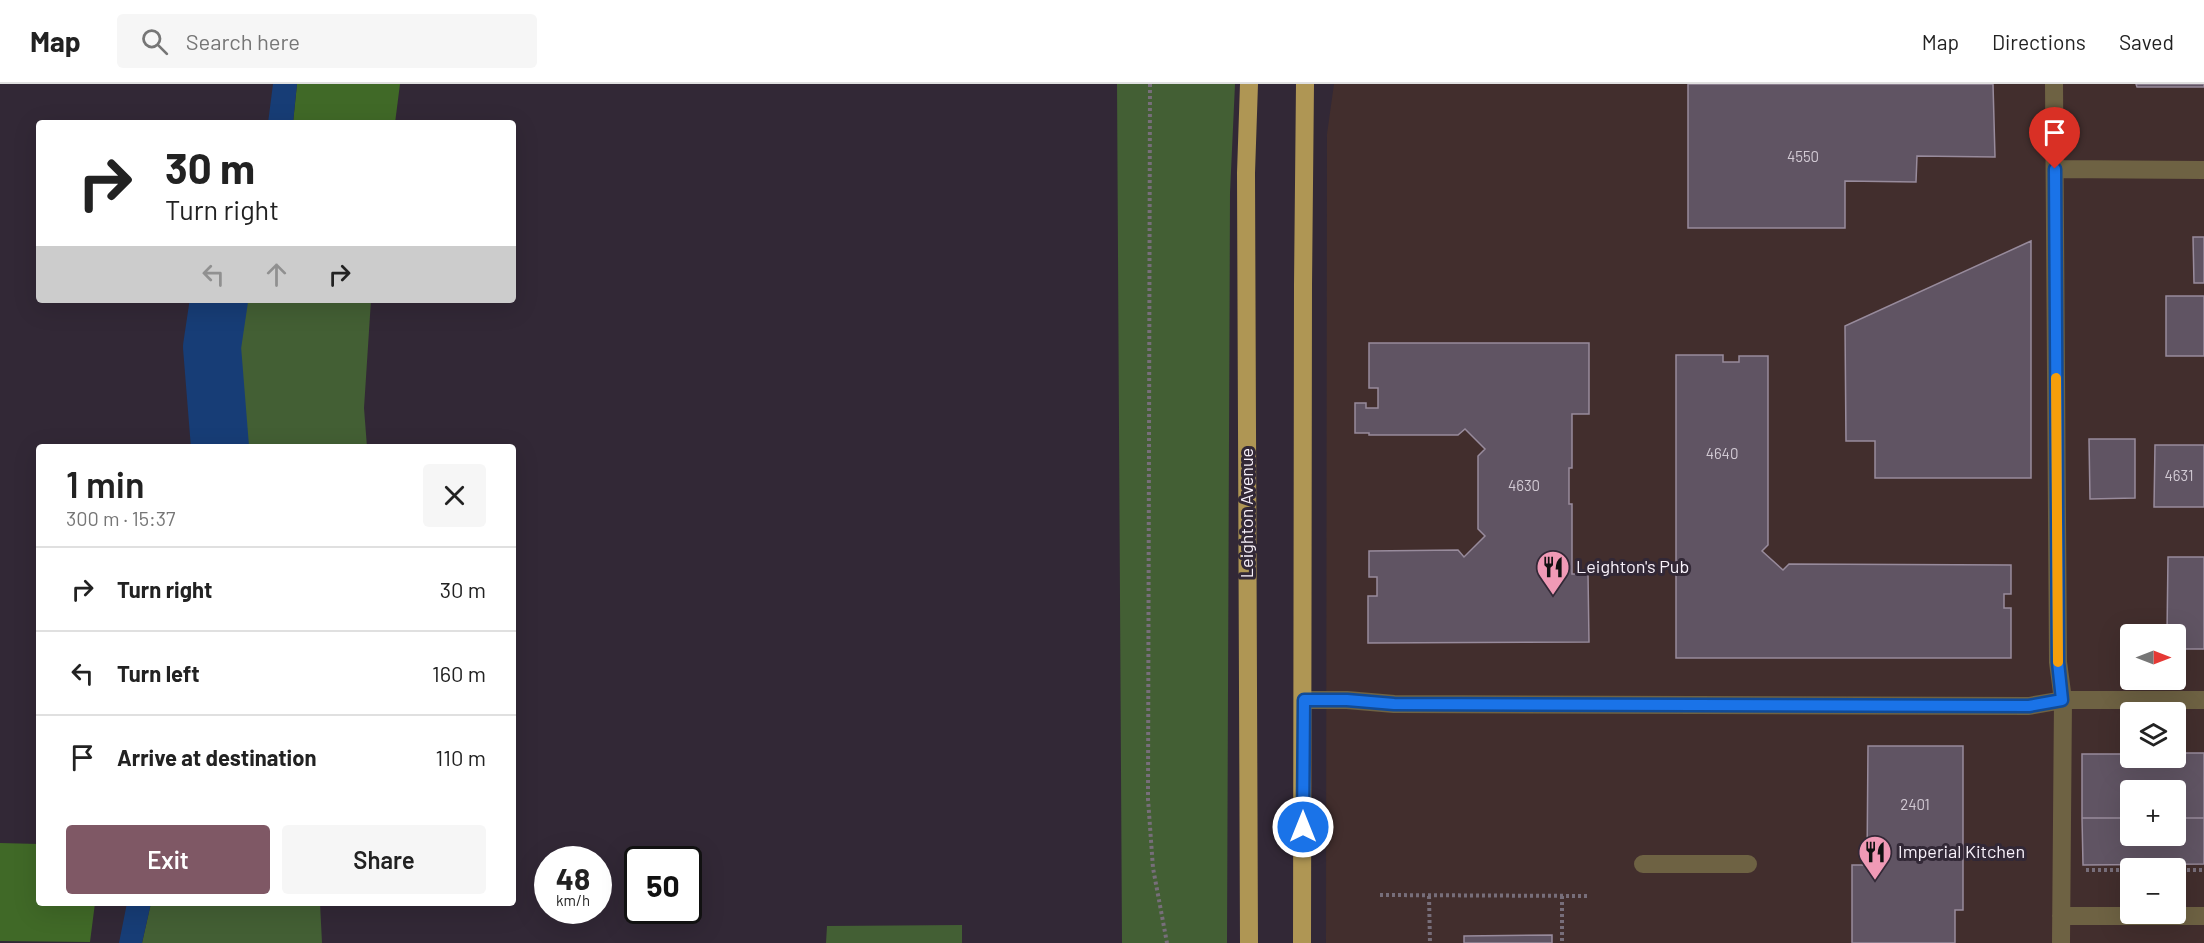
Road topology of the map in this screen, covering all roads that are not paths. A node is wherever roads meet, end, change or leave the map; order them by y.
1 (1249, 84) edge
2 (1305, 84) edge
3 (2054, 84) edge
4 (2055, 169) junction
5 (2204, 170) edge
6 (1304, 700) junction
7 (2062, 700) junction
8 (2204, 700) edge
9 (1643, 864) dead end
10 (1748, 864) dead end
11 (2061, 916) junction
12 (2204, 916) edge
13 (1249, 943) edge
14 (1302, 943) edge
15 (2061, 943) edge

1 - 13 main road, Leighton Avenue
2 - 6 main road
3 - 4 street
4 - 5 street
4 - 7 street
6 - 7 street
6 - 14 main road
7 - 8 street
7 - 11 street
9 - 10 street
11 - 12 street
11 - 15 street

